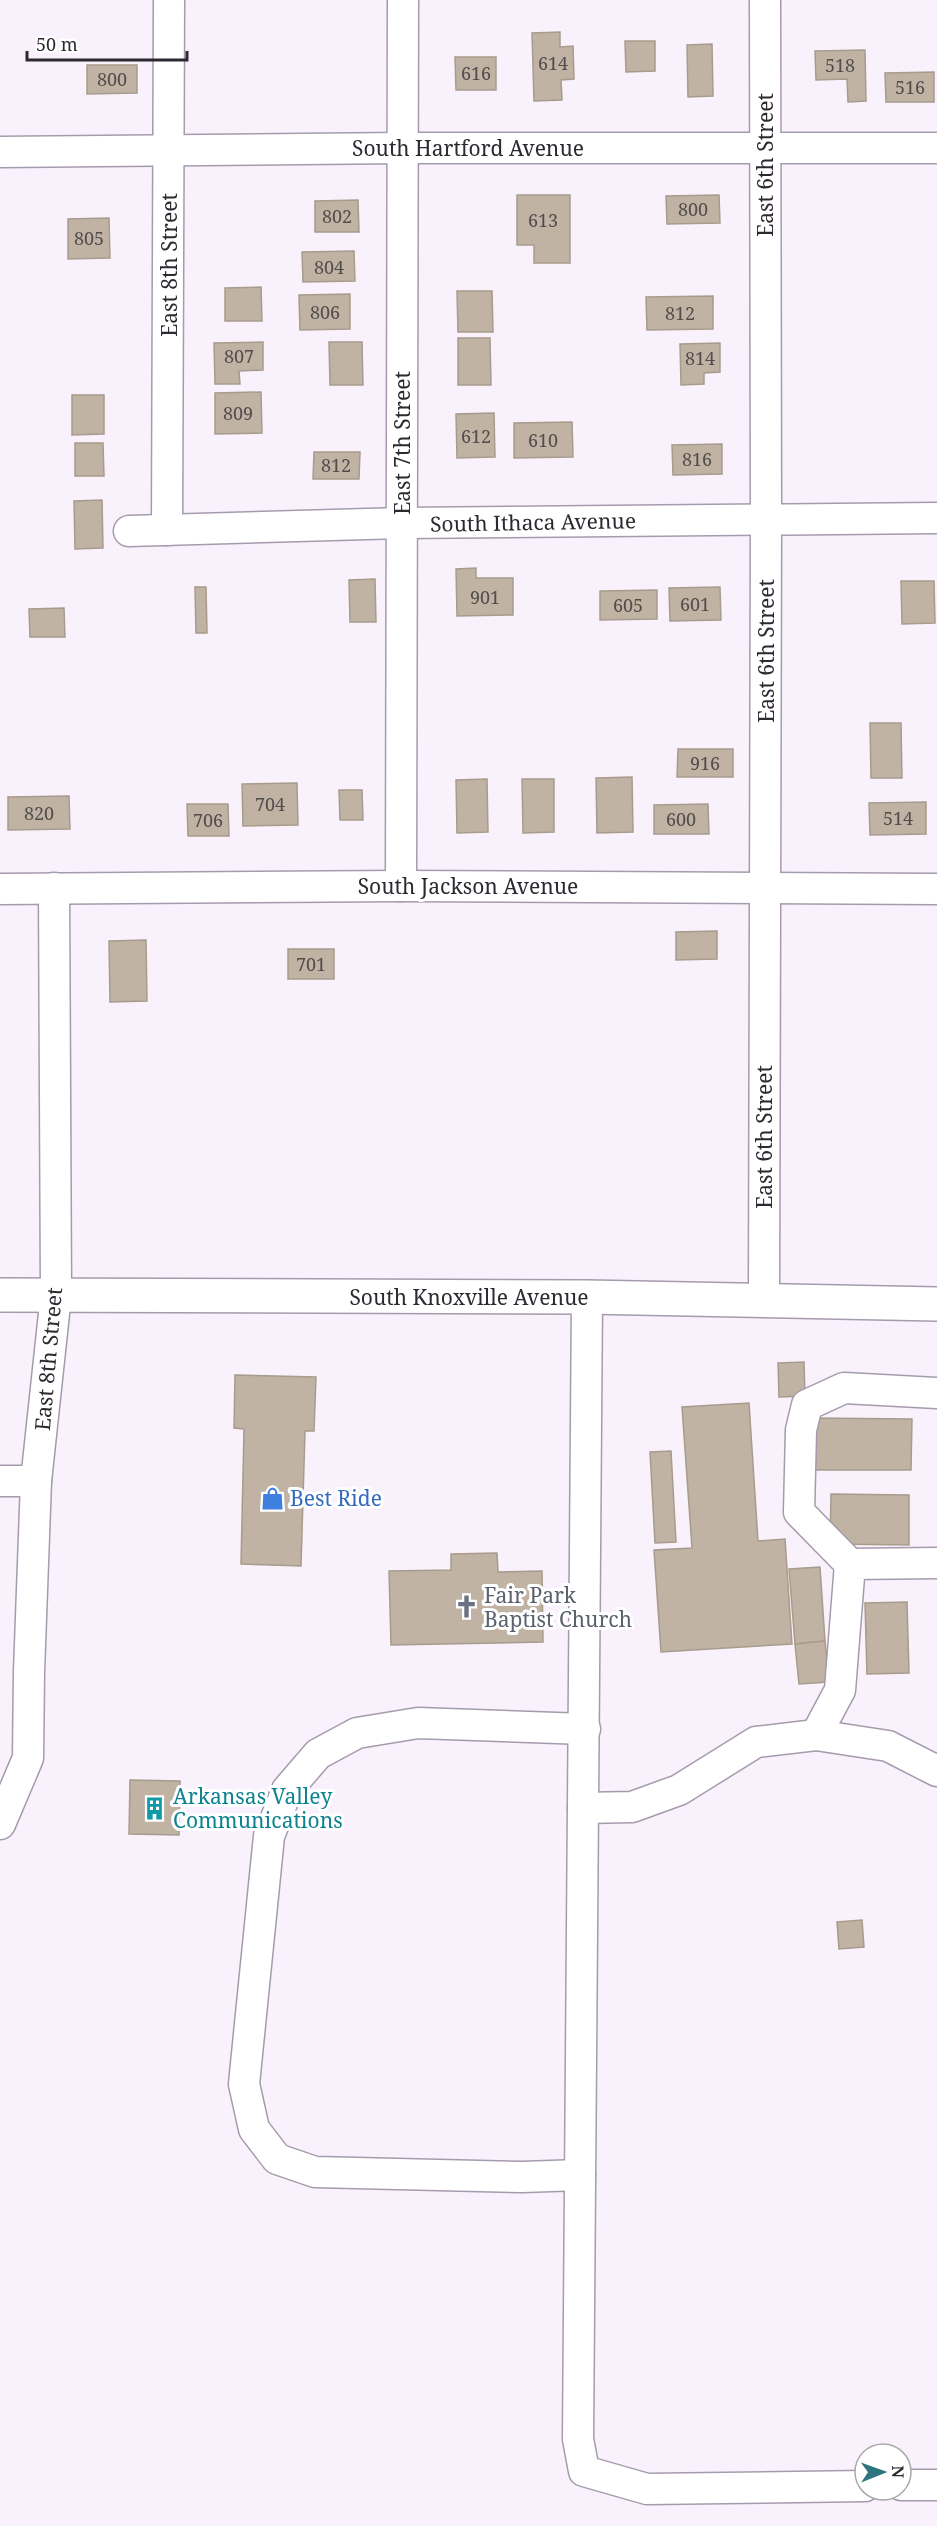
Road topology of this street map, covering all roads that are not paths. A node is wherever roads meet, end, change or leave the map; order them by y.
1 (169, 0) edge
2 (403, 0) edge
3 (765, 0) edge
4 (764, 147) junction
5 (402, 148) junction
6 (937, 148) edge
7 (170, 151) junction
8 (0, 152) edge
9 (937, 518) edge
10 (766, 519) junction
11 (402, 523) junction
12 (167, 530) junction
13 (129, 531) dead end
14 (401, 886) junction
15 (54, 888) junction
16 (765, 888) junction
17 (0, 889) edge
18 (937, 889) edge
19 (0, 1295) edge
20 (56, 1295) junction
21 (587, 1297) junction
22 (764, 1301) junction
23 (937, 1304) edge
24 (937, 1393) edge
25 (0, 1481) edge
26 (36, 1481) junction
27 (937, 1563) edge
28 (850, 1564) junction
29 (585, 1729) junction
30 (816, 1735) junction
31 (14, 1759) edge
32 (937, 1770) edge
33 (583, 1808) junction
34 (0, 1824) edge
35 (580, 2175) junction
36 (913, 2485) edge
37 (937, 2485) edge
38 (853, 2486) edge

1 - 7 street, East 8th Street
2 - 5 street, East 7th Street
3 - 4 street, East 6th Street
4 - 5 street, South Hartford Avenue
4 - 6 street, South Hartford Avenue
4 - 10 street, East 6th Street
5 - 7 street, South Hartford Avenue
5 - 11 street, East 7th Street
7 - 8 street, South Hartford Avenue
7 - 12 street, East 8th Street
9 - 10 street, South Ithaca Avenue
10 - 11 street, South Ithaca Avenue
10 - 16 street, East 6th Street
11 - 12 street, South Ithaca Avenue
11 - 14 street, East 7th Street
12 - 13 street, South Ithaca Avenue
14 - 15 street, South Jackson Avenue
14 - 16 street, South Jackson Avenue
15 - 17 street, South Jackson Avenue
15 - 20 street, East 8th Street
16 - 18 street, South Jackson Avenue
16 - 22 street, East 6th Street
19 - 20 main road, South Knoxville Avenue
20 - 21 main road, South Knoxville Avenue
20 - 26 street, East 8th Street
21 - 22 main road, South Knoxville Avenue
21 - 29 street
22 - 23 main road, South Knoxville Avenue
24 - 28 street
25 - 26 street
26 - 31 street, East 8th Street
27 - 28 street
28 - 30 street
29 - 33 street
29 - 35 street
30 - 32 street
30 - 33 street
31 - 34 street, East 8th Street
33 - 35 street
35 - 38 street
36 - 37 street

